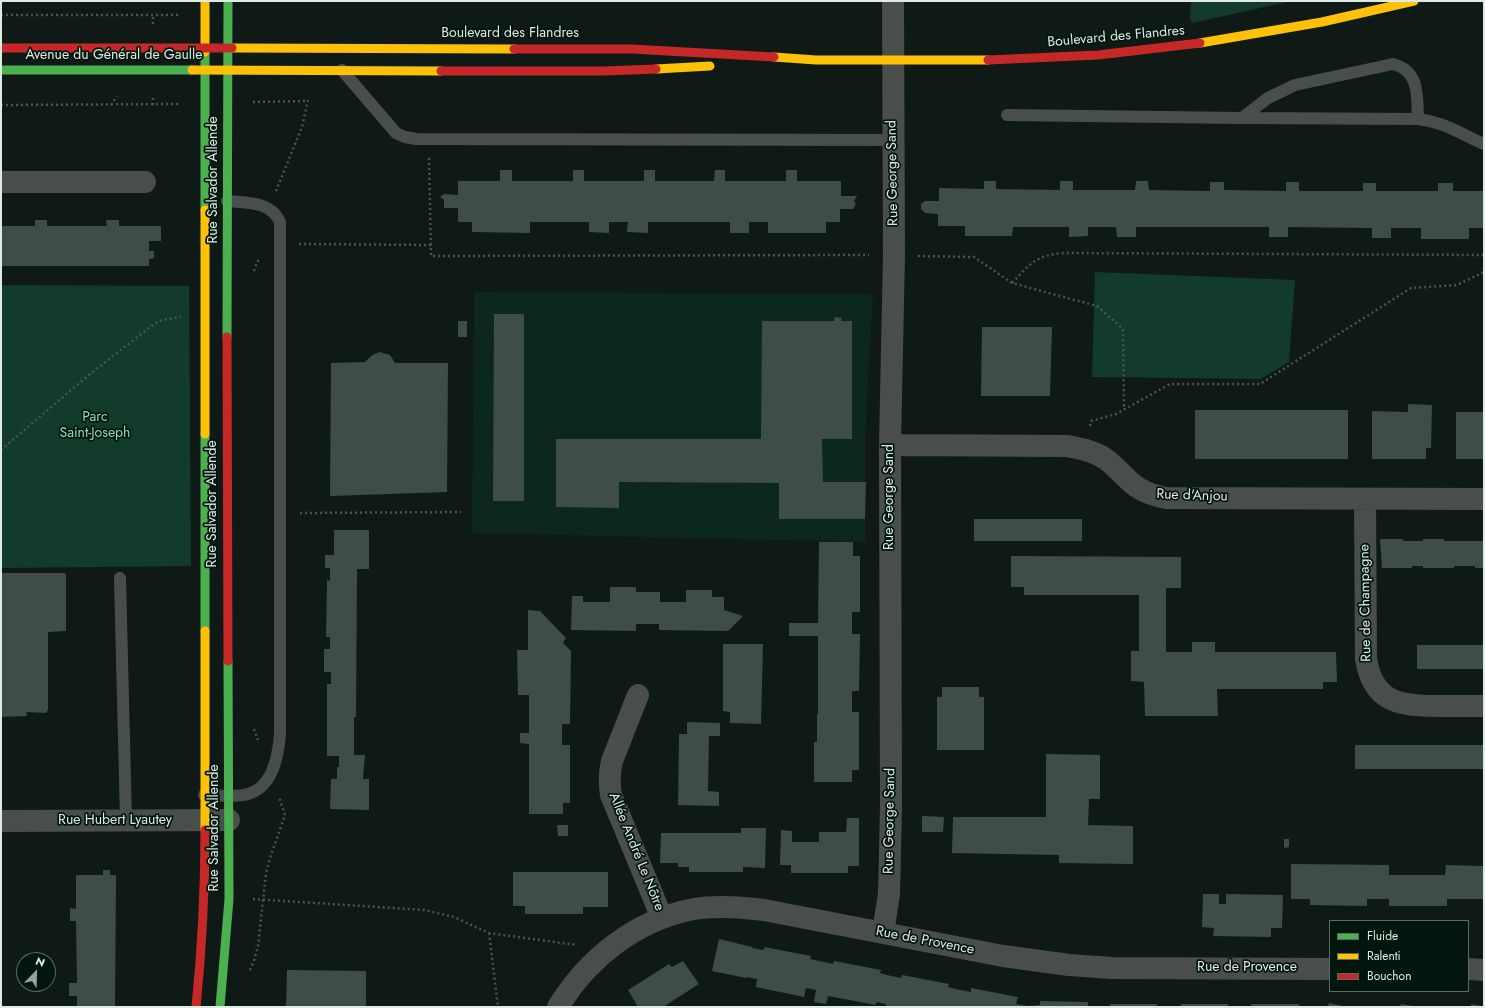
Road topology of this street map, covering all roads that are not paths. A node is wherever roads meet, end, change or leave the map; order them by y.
1 (204, 1) edge
2 (228, 1) edge
3 (893, 1) edge
4 (1414, 1) edge
5 (1, 48) edge
6 (204, 48) junction
7 (228, 48) junction
8 (816, 60) junction
9 (892, 61) junction
10 (738, 64) dead end
11 (723, 65) dead end
12 (1, 70) edge
13 (204, 70) junction
14 (228, 70) junction
15 (342, 70) junction
16 (1007, 115) dead end
17 (1242, 118) junction
18 (1418, 119) junction
19 (893, 140) junction
20 (1484, 144) edge
21 (1, 182) edge
22 (145, 182) dead end
23 (227, 201) junction
24 (890, 445) junction
25 (1365, 498) junction
26 (1484, 499) edge
27 (120, 578) dead end
28 (638, 695) dead end
29 (1484, 706) edge
30 (204, 795) junction
31 (229, 795) junction
32 (126, 820) junction
33 (204, 820) junction
34 (229, 820) junction
35 (1, 821) edge
36 (662, 918) junction
37 (883, 933) junction
38 (1329, 969) edge
39 (1469, 970) edge
40 (1484, 970) edge
41 (196, 1007) edge
42 (220, 1007) edge
43 (558, 1007) edge

1 - 6 street, Rue Salvador Allende
2 - 7 street, Rue Salvador Allende
3 - 9 street, Rue George Sand
4 - 9 street, Boulevard des Flandres
5 - 6 street, Avenue du Général de Gaulle
6 - 7 street, Boulevard des Flandres
6 - 13 street, Rue Salvador Allende
7 - 8 street, Boulevard des Flandres
7 - 14 street, Rue Salvador Allende
8 - 9 street, Boulevard des Flandres
8 - 10 street, Boulevard des Flandres
9 - 19 street, Rue George Sand
11 - 15 street
12 - 13 street, Avenue du Général de Gaulle
13 - 14 street, Avenue du Général de Gaulle
13 - 30 street, Rue Salvador Allende
14 - 15 street
14 - 23 street, Rue Salvador Allende
15 - 19 lane
16 - 17 lane
17 - 18 lane
17 - 18 lane
18 - 20 lane
19 - 24 street, Rue George Sand
21 - 22 street
23 - 31 street, Rue Salvador Allende
23 - 31 lane
24 - 25 street, Rue d'Anjou
24 - 37 street, Rue George Sand
25 - 26 street, Rue d'Anjou
25 - 29 street, Rue de Champagne
27 - 32 lane
28 - 36 street, Allée André Le Nôtre
30 - 31 lane
30 - 33 street, Rue Salvador Allende
31 - 34 street, Rue Salvador Allende
32 - 33 street, Rue Hubert Lyautey
32 - 35 street, Rue Hubert Lyautey
33 - 34 street, Rue Hubert Lyautey
33 - 41 street, Rue Salvador Allende
34 - 42 street, Rue Salvador Allende
36 - 37 street, Rue de Provence
36 - 43 street, Rue de Provence
37 - 38 street, Rue de Provence
39 - 40 street

